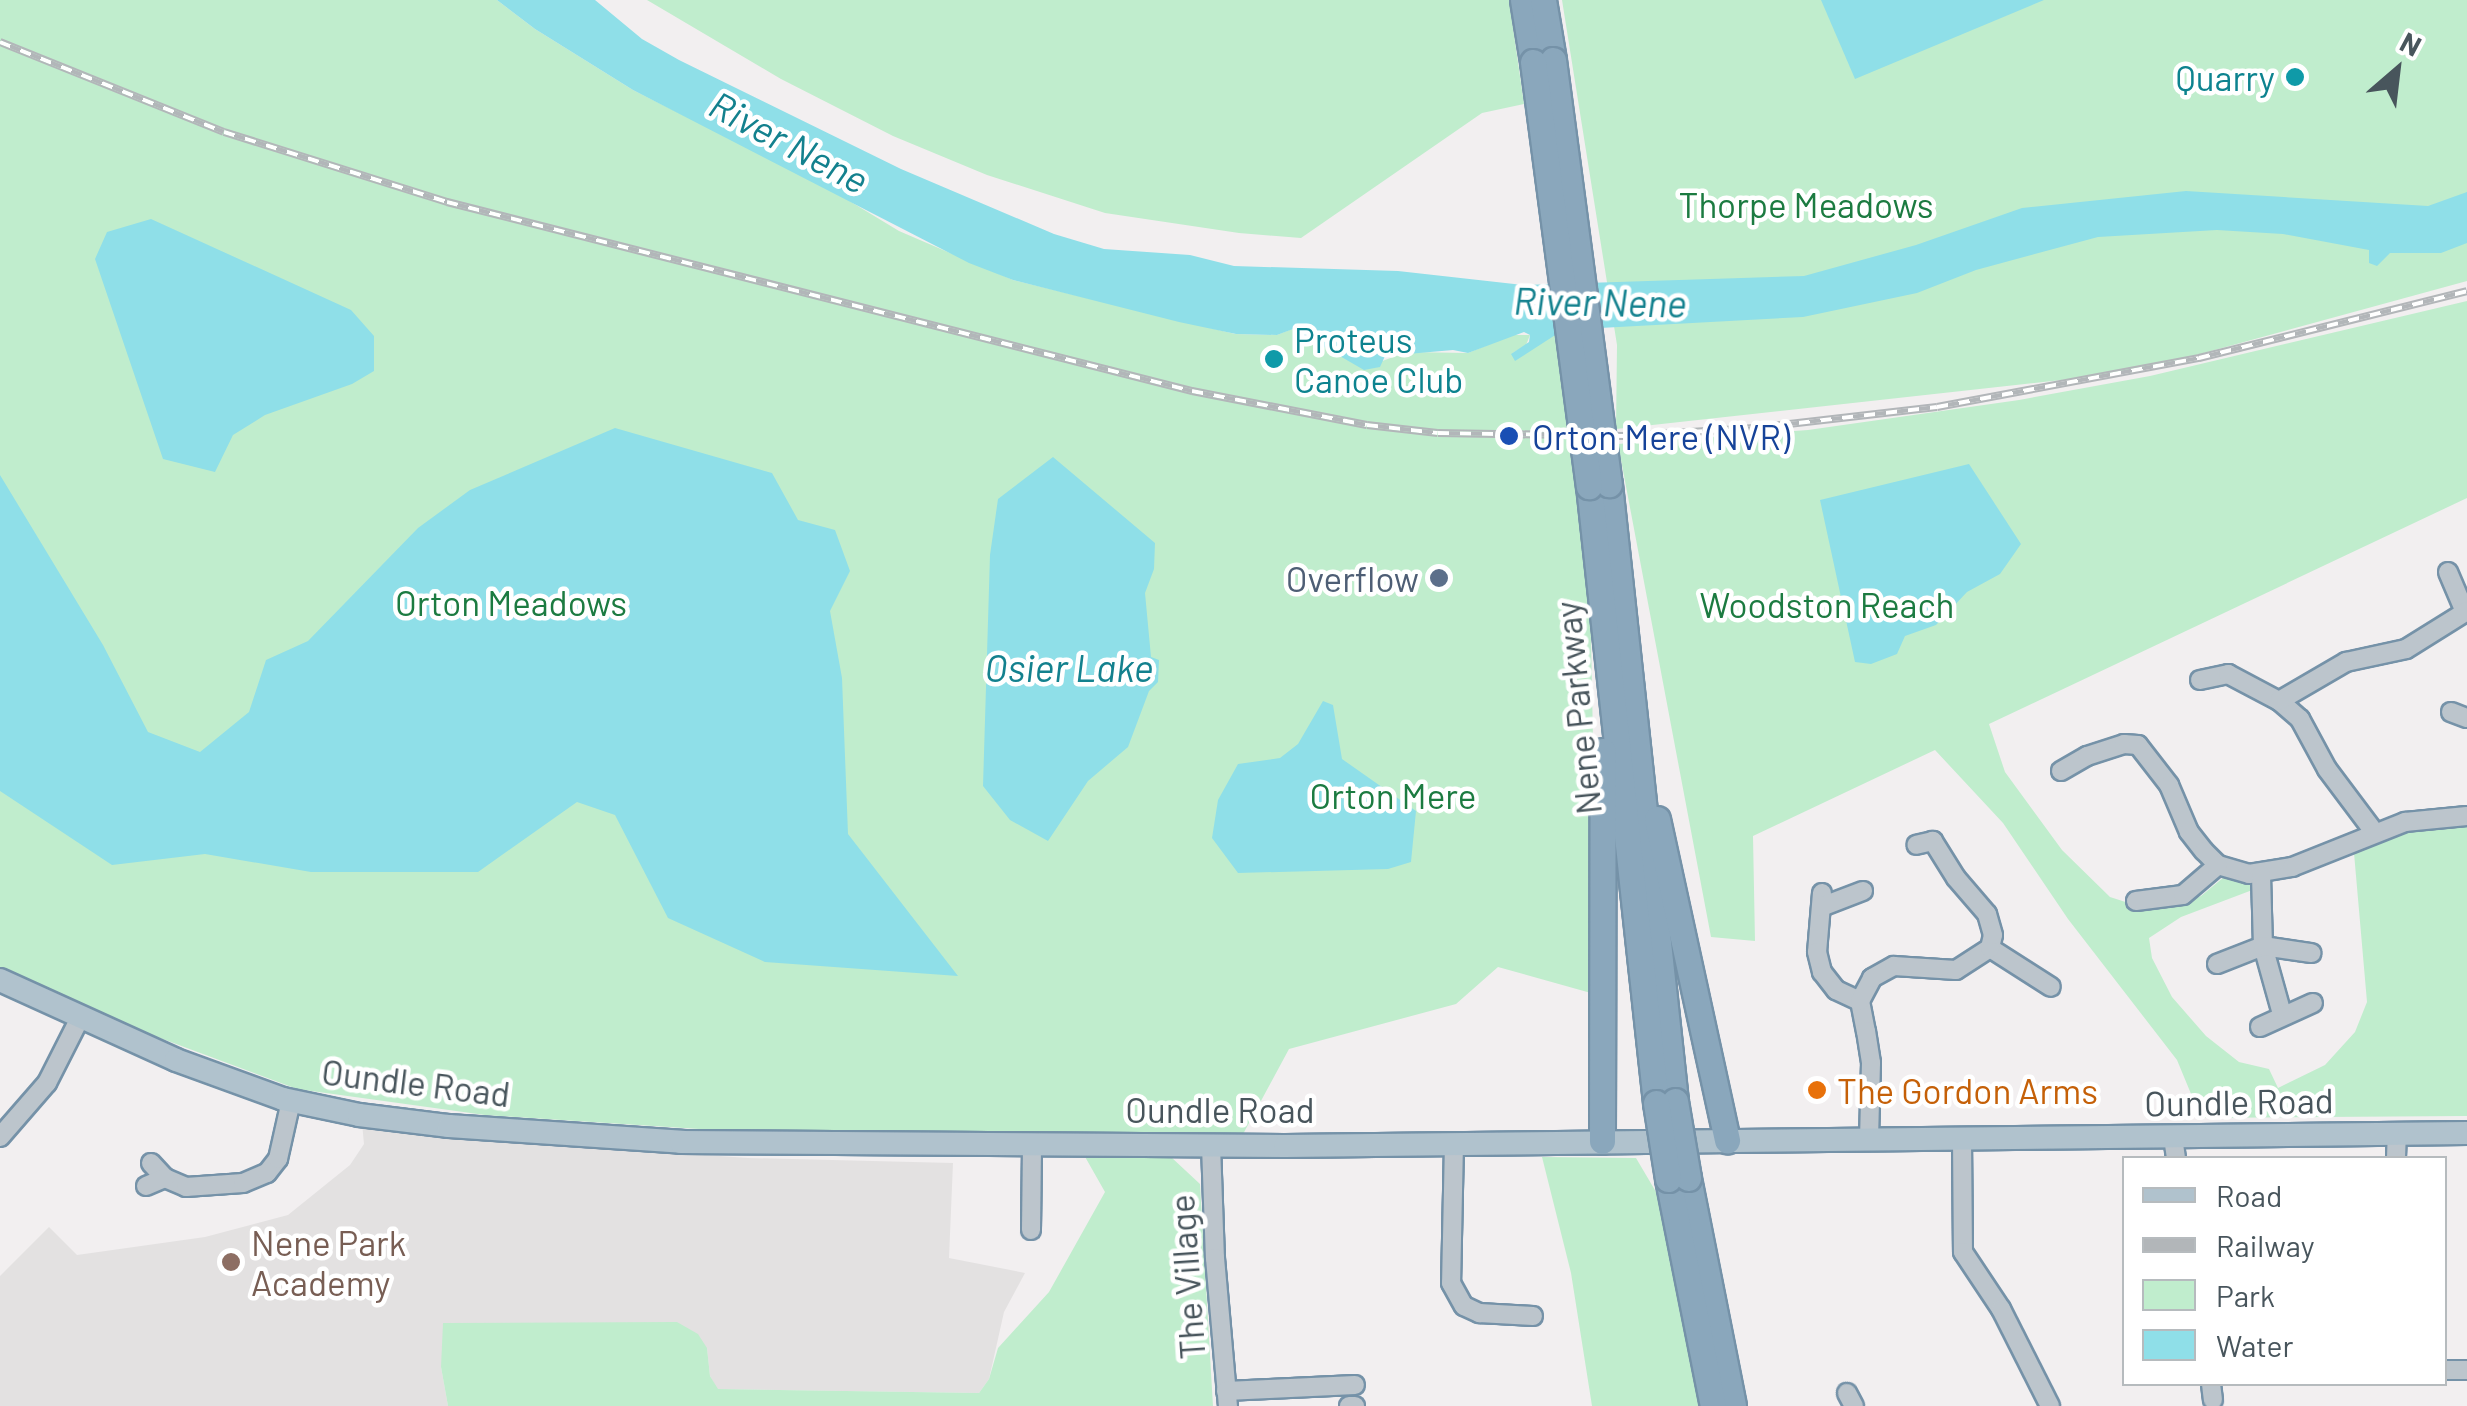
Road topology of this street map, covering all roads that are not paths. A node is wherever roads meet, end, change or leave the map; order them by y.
1 (1523, 0) edge
2 (1543, 0) edge
3 (1543, 61) junction
4 (2448, 572) dead end
5 (2466, 612) edge
6 (1616, 660) junction
7 (2200, 680) dead end
8 (2280, 701) junction
9 (2061, 771) dead end
10 (2467, 816) edge
11 (2375, 833) junction
12 (1916, 844) dead end
13 (2218, 865) junction
14 (2261, 875) junction
15 (1863, 891) dead end
16 (2136, 901) dead end
17 (2264, 946) junction
18 (1990, 948) junction
19 (2311, 953) dead end
20 (2217, 964) dead end
21 (0, 980) edge
22 (2051, 987) dead end
23 (1860, 1001) junction
24 (2314, 1002) dead end
25 (2282, 1014) junction
26 (80, 1018) junction
27 (2260, 1027) dead end
28 (292, 1100) junction
29 (2467, 1132) edge
30 (2397, 1134) junction
31 (0, 1136) edge
32 (1728, 1140) junction
33 (1962, 1140) junction
34 (1602, 1141) junction
35 (1870, 1141) junction
36 (1454, 1143) junction
37 (1211, 1145) junction
38 (1032, 1146) junction
39 (2174, 1148) edge
40 (2396, 1156) edge
41 (151, 1164) dead end
42 (165, 1178) junction
43 (1678, 1178) junction
44 (146, 1186) dead end
45 (1031, 1230) dead end
46 (1533, 1316) dead end
47 (1355, 1384) dead end
48 (1227, 1398) edge
49 (1712, 1406) edge
50 (1733, 1406) edge
51 (2050, 1406) edge

1 - 3 highway, Nene Parkway
2 - 3 highway, Nene Parkway
3 - 6 highway, Nene Parkway, bridge
4 - 5 street
5 - 8 street
6 - 32 highway
6 - 34 highway
6 - 43 highway, Nene Parkway, bridge
7 - 8 street
8 - 11 street
9 - 13 street
10 - 11 street
11 - 14 street
12 - 18 street
13 - 14 street
13 - 16 street
14 - 17 street
15 - 23 street
17 - 19 street
17 - 20 street
17 - 25 street
18 - 22 street
18 - 23 street
21 - 26 main road, Oundle Road
23 - 35 street
24 - 25 street
25 - 27 street
26 - 28 main road, Oundle Road
26 - 31 street
28 - 38 main road, Oundle Road
28 - 42 street
29 - 30 main road, Oundle Road
30 - 39 main road, Oundle Road
30 - 40 street
32 - 34 main road, Oundle Road
32 - 35 main road, Oundle Road
33 - 35 main road, Oundle Road
33 - 39 main road, Oundle Road
33 - 51 street
34 - 36 main road, Oundle Road
36 - 37 main road, Oundle Road
36 - 46 street
37 - 38 main road, Oundle Road
37 - 48 street, The Village
38 - 45 street
41 - 42 street
42 - 44 street
43 - 49 highway, Nene Parkway
43 - 50 highway, Nene Parkway
47 - 48 street

